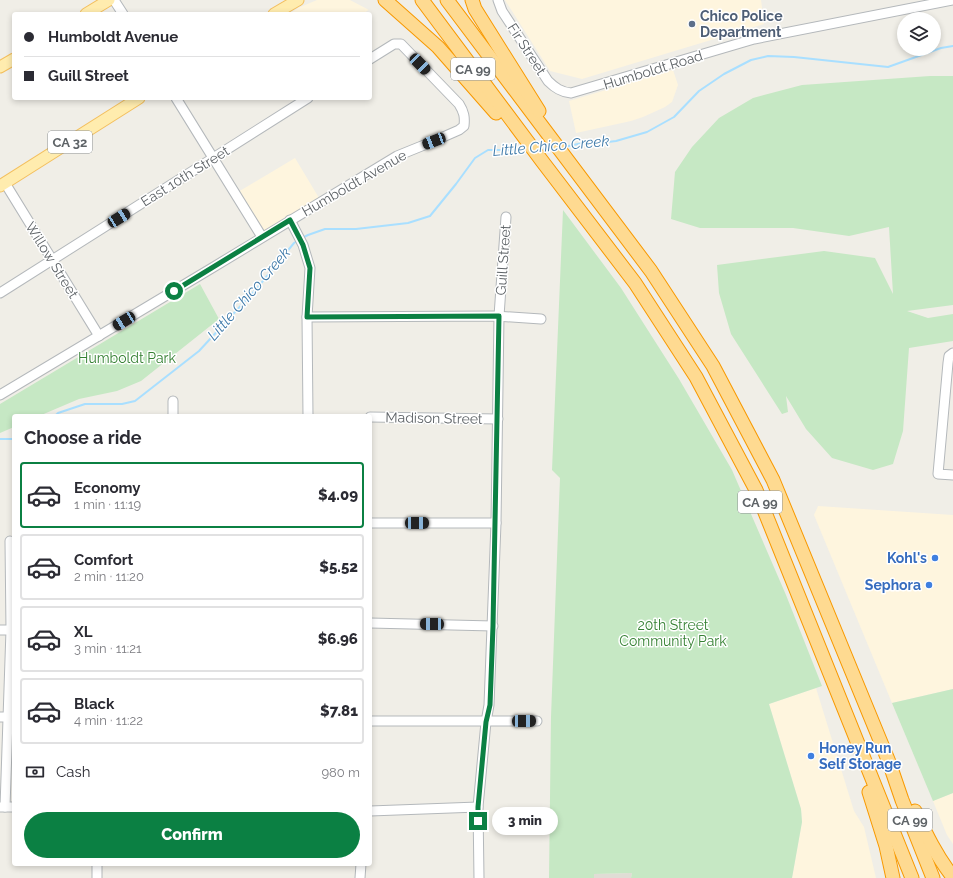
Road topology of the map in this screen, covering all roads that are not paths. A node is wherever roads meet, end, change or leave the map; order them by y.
1 (108, 0) edge
2 (114, 0) edge
3 (298, 0) edge
4 (378, 0) edge
5 (385, 0) edge
6 (422, 0) edge
7 (447, 0) edge
8 (472, 0) edge
9 (498, 0) edge
10 (953, 0) edge
11 (89, 12) edge
12 (122, 12) edge
13 (277, 12) edge
14 (408, 21) junction
15 (372, 58) edge
16 (12, 59) edge
17 (0, 67) edge
18 (564, 93) joint
19 (136, 100) edge
20 (177, 100) edge
21 (305, 100) edge
22 (548, 135) junction
23 (521, 138) junction
24 (213, 158) junction
25 (2, 185) edge
26 (506, 217) dead end
27 (292, 223) junction
28 (262, 237) junction
29 (52, 260) junction
30 (0, 293) edge
31 (499, 316) junction
32 (307, 317) junction
33 (541, 319) dead end
34 (99, 336) junction
35 (953, 353) edge
36 (0, 395) edge
37 (173, 401) dead end
38 (172, 414) edge
39 (308, 414) edge
40 (372, 417) edge
41 (498, 419) junction
42 (953, 475) edge
43 (372, 523) edge
44 (496, 523) junction
45 (0, 541) edge
46 (12, 541) edge
47 (372, 623) edge
48 (493, 626) junction
49 (0, 630) edge
50 (12, 630) edge
51 (7, 717) edge
52 (372, 721) edge
53 (537, 721) dead end
54 (486, 722) junction
55 (858, 746) junction
56 (889, 762) junction
57 (6, 807) edge
58 (478, 807) junction
59 (372, 811) edge
60 (97, 866) edge
61 (361, 866) edge
62 (953, 877) edge
63 (97, 878) edge
64 (360, 878) edge
65 (479, 878) edge
66 (893, 878) edge
67 (912, 878) edge
68 (933, 878) edge

1 - 11 main road
2 - 12 street
3 - 13 main road
4 - 14 highway
5 - 14 highway
6 - 23 highway, CA 99
7 - 22 highway, CA 99
8 - 22 highway
9 - 18 street, Fir Street
10 - 18 street, Humboldt Road
14 - 23 highway
15 - 27 street, Humboldt Avenue
16 - 17 main road
19 - 25 main road, CA 32
20 - 24 street
21 - 24 street, East 10th Street
22 - 56 highway, CA 99
23 - 55 highway, CA 99
24 - 28 street
24 - 29 street, East 10th Street
25 - 29 street, Willow Street
26 - 31 street, Guill Street
27 - 28 street, Humboldt Avenue
27 - 32 street
28 - 34 street, Humboldt Avenue
29 - 30 street, East 10th Street
29 - 34 street, Willow Street
31 - 32 street
31 - 33 street
31 - 41 street, Guill Street
32 - 39 street
34 - 36 street, Humboldt Avenue
35 - 42 street
37 - 38 street
40 - 41 street, Madison Street
41 - 44 street, Guill Street
43 - 44 street
44 - 48 street, Guill Street
45 - 46 street
46 - 50 street
47 - 48 street
48 - 54 street, Guill Street
49 - 50 street
50 - 51 street
51 - 57 street
52 - 54 street
53 - 54 street
54 - 58 street, Guill Street
55 - 66 highway
55 - 67 highway, CA 99
56 - 62 highway
56 - 68 highway, CA 99
58 - 59 street
58 - 65 street, Guill Street
60 - 63 street
61 - 64 street

